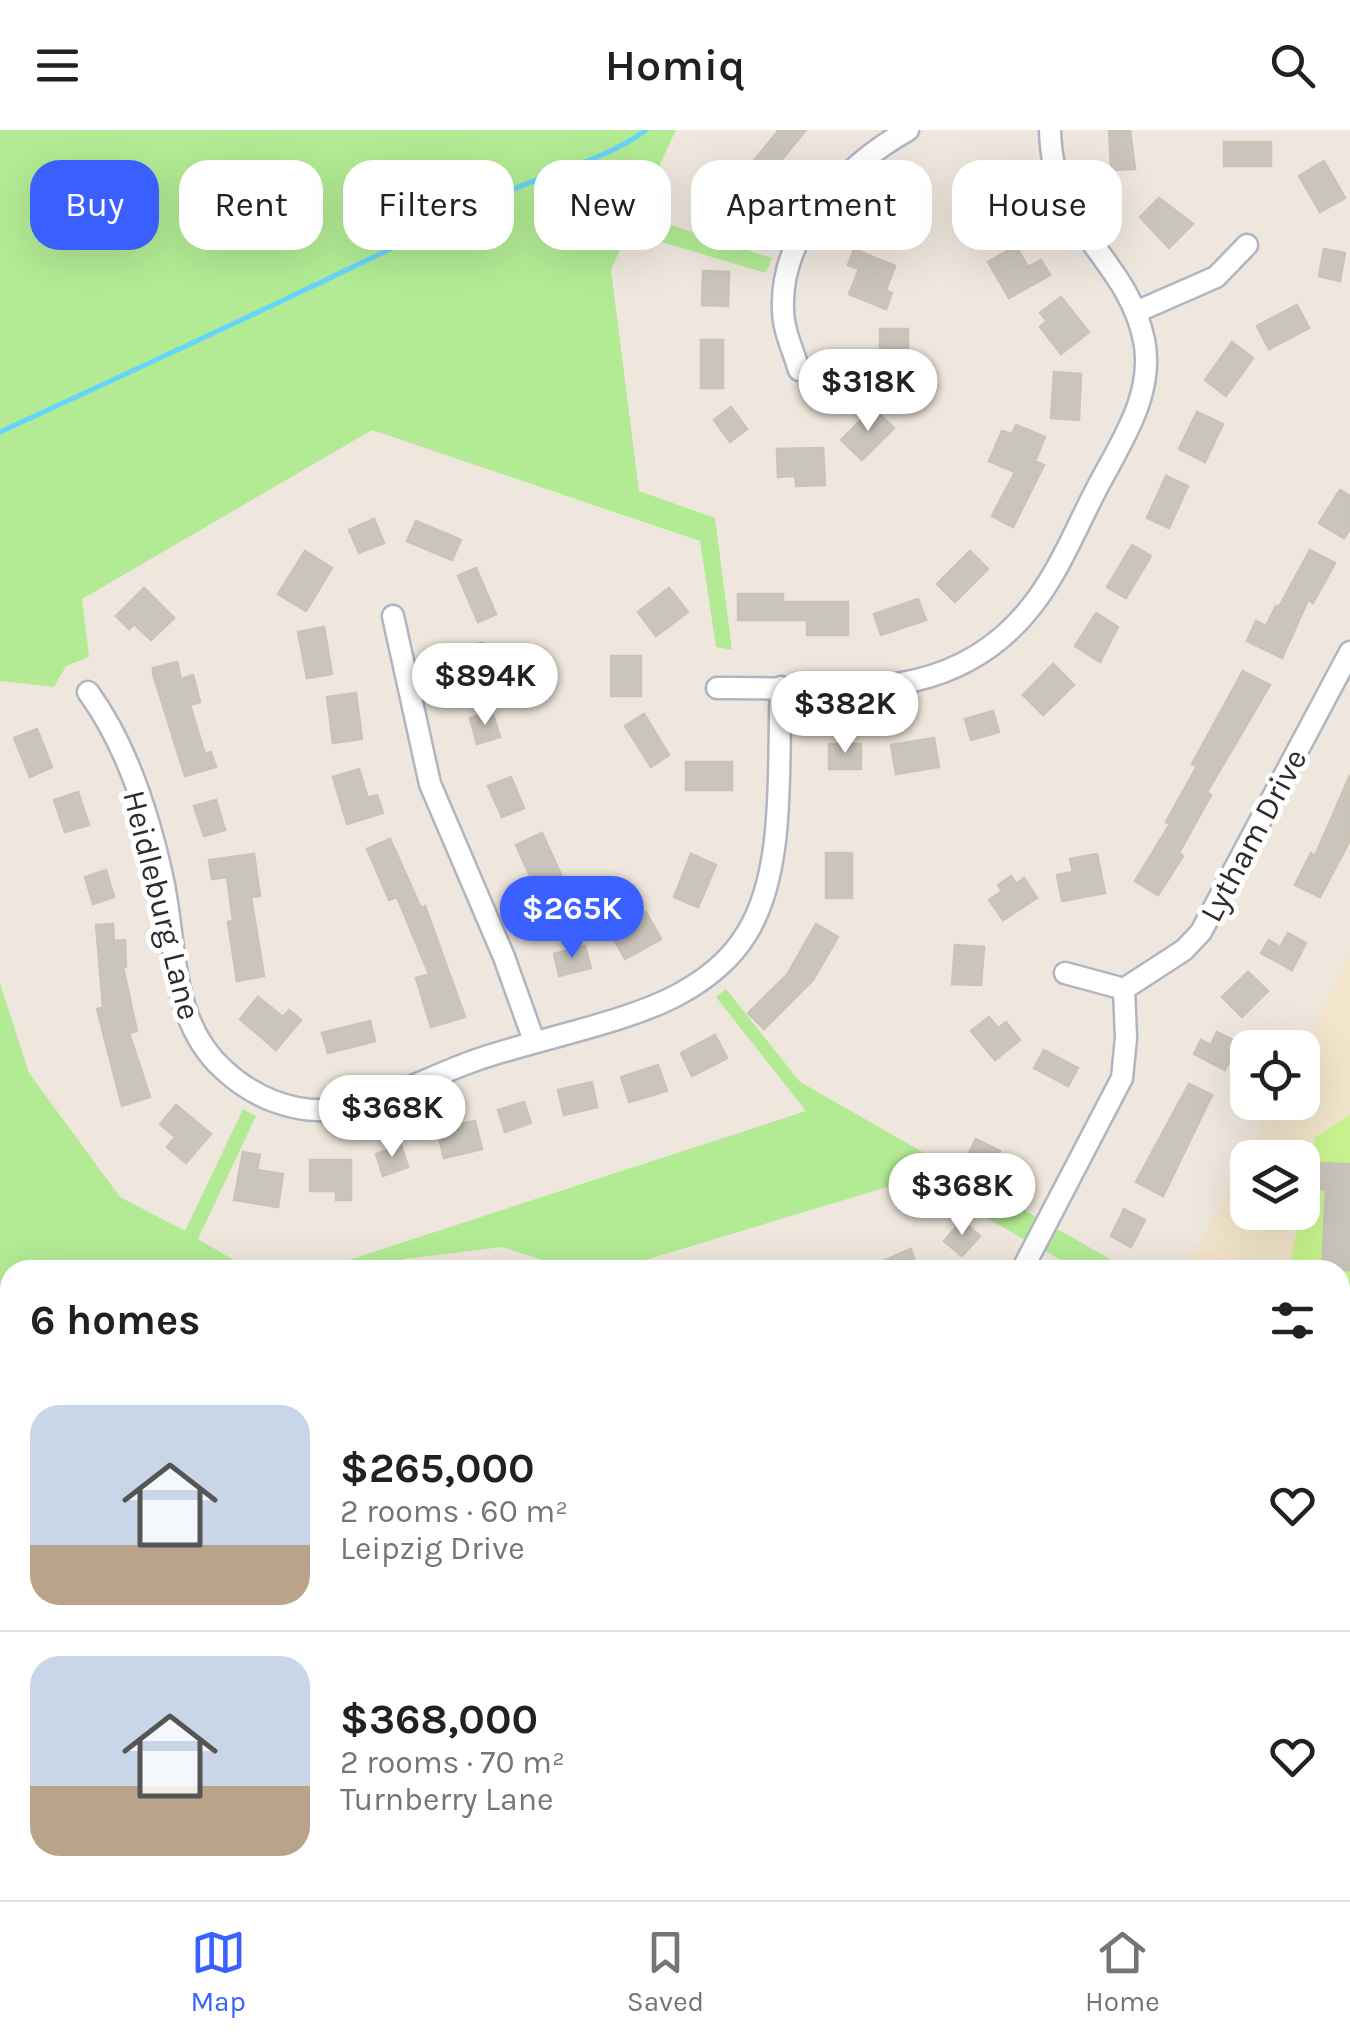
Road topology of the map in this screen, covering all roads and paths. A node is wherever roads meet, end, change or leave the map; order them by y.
1 (908, 130) edge
2 (1050, 130) edge
3 (1247, 245) dead end
4 (1136, 312) junction
5 (799, 370) dead end
6 (393, 616) dead end
7 (1350, 652) edge
8 (781, 687) junction
9 (717, 688) dead end
10 (88, 692) dead end
11 (1065, 972) dead end
12 (1124, 989) junction
13 (534, 1042) junction
14 (1027, 1260) edge

1 - 5 street
2 - 4 street
3 - 4 street
4 - 8 street
6 - 13 street
7 - 12 street, Lytham Drive
8 - 9 street
8 - 13 street, Heidleburg Lane
10 - 13 street, Heidleburg Lane
11 - 12 street
12 - 14 street

